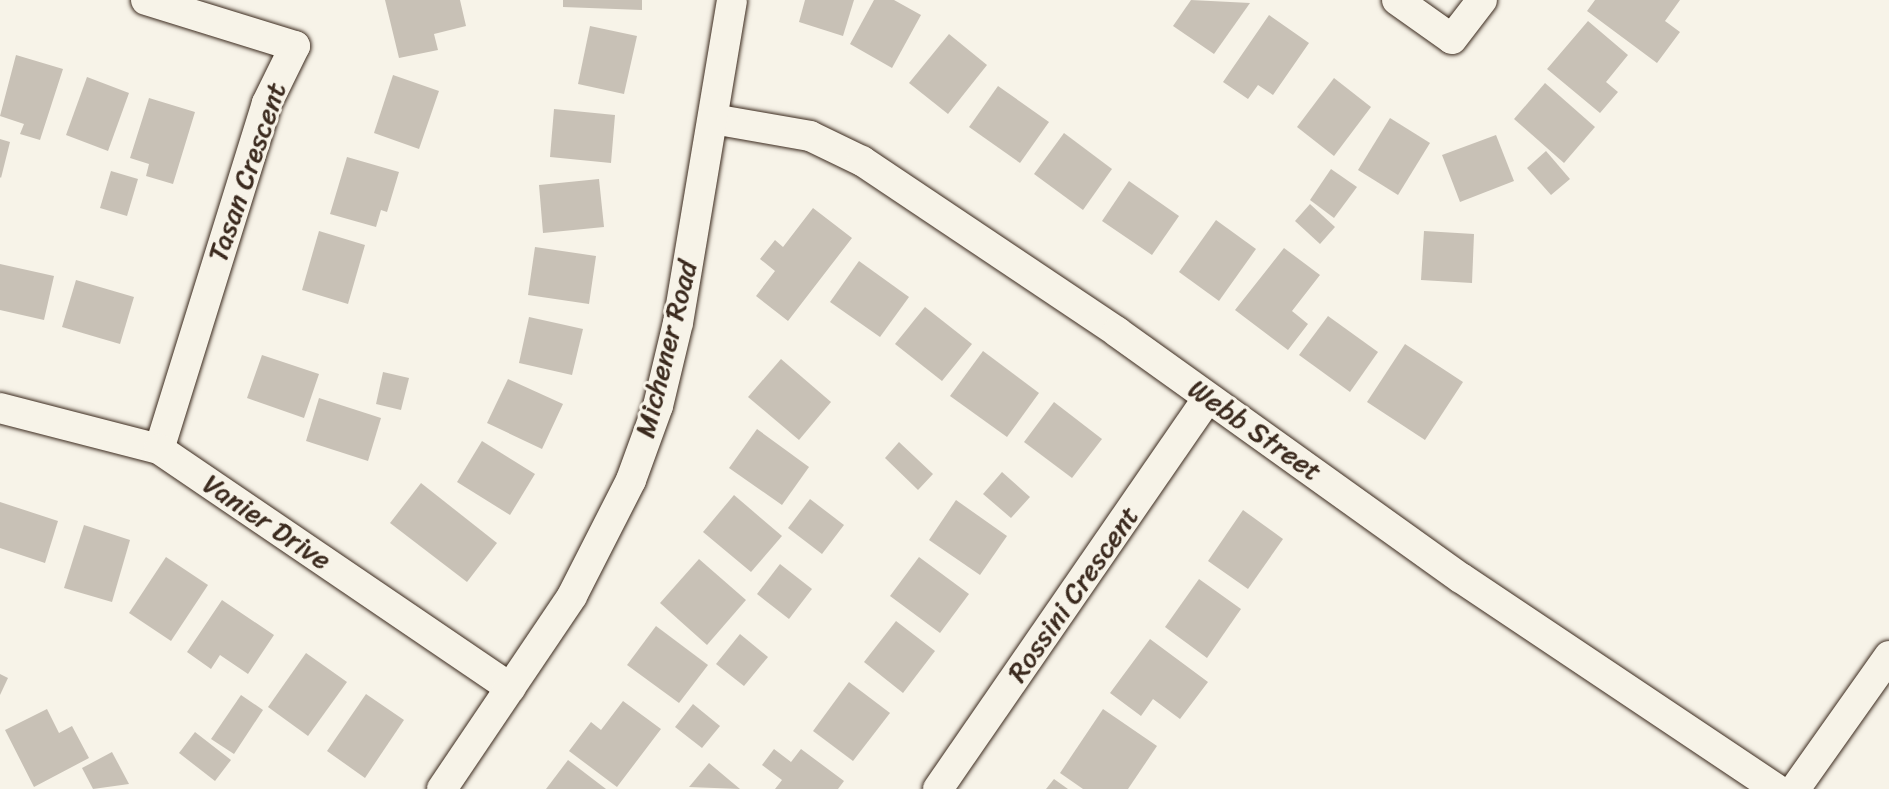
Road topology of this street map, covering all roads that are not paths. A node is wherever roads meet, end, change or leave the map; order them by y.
1 (146, 0) edge
2 (732, 0) edge
3 (1397, 0) edge
4 (1482, 0) edge
5 (713, 119) junction
6 (1208, 398) junction
7 (0, 408) edge
8 (159, 449) junction
9 (1889, 656) edge
10 (511, 688) junction
11 (442, 789) edge
12 (938, 789) edge
13 (1776, 789) edge
14 (1795, 789) edge

1 - 8 street, Tasan Crescent
2 - 5 street, Michener Road
3 - 4 street
5 - 6 street, Webb Street
5 - 10 street, Michener Road
6 - 12 street, Rossini Crescent
6 - 13 street, Webb Street
7 - 8 street, Vanier Drive
8 - 10 street, Vanier Drive
9 - 14 street
10 - 11 street, Michener Road

